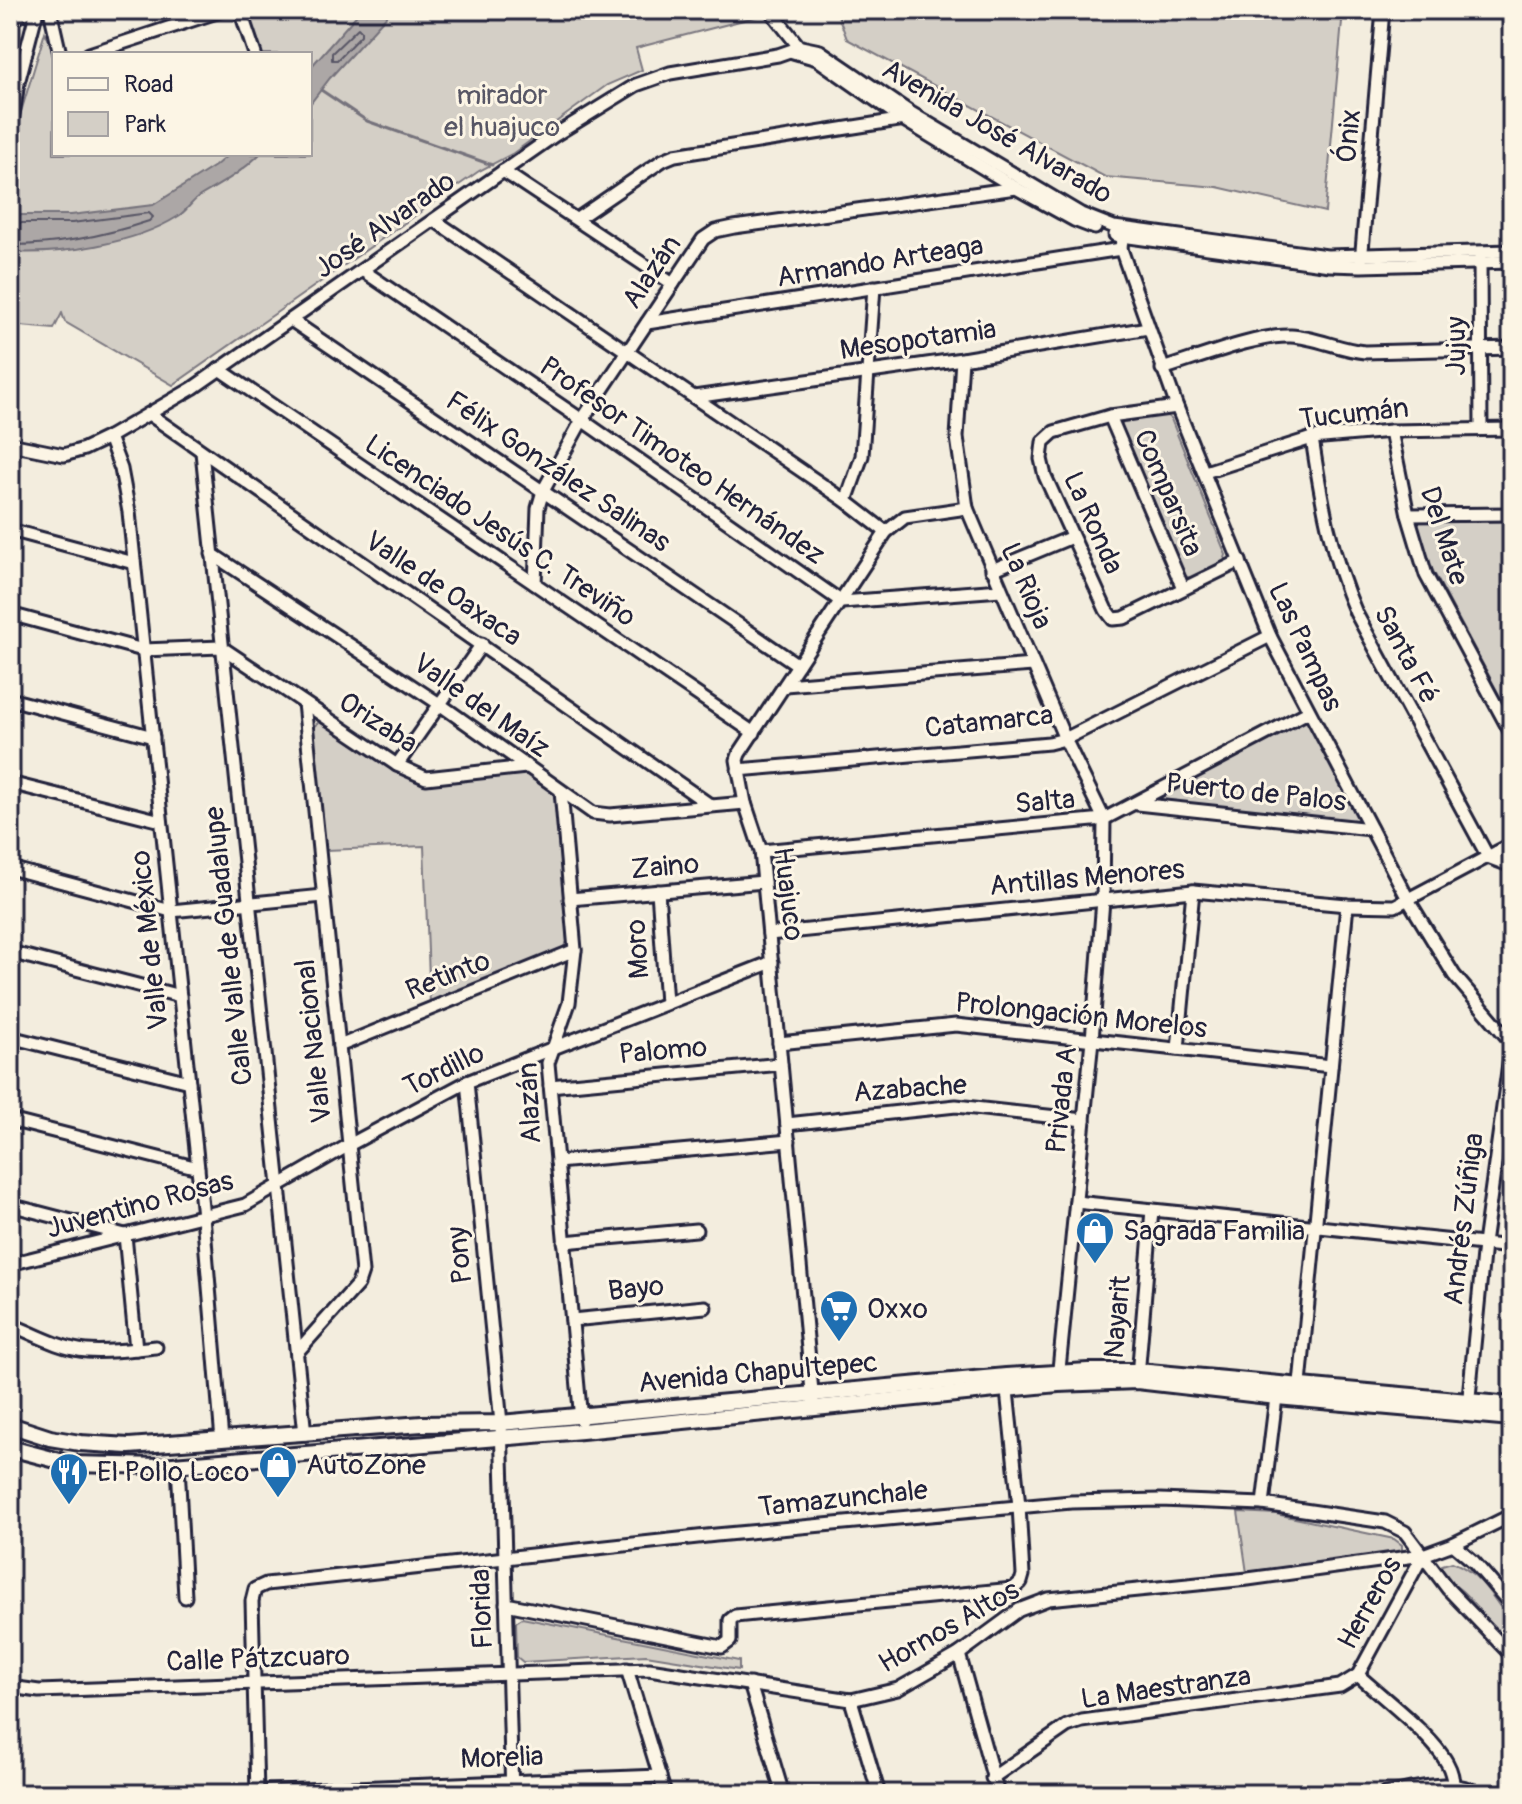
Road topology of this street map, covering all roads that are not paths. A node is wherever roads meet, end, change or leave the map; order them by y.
1 (31, 10) edge
2 (37, 10) edge
3 (50, 10) edge
4 (223, 10) edge
5 (240, 10) edge
6 (770, 10) edge
7 (1383, 10) edge
8 (10, 20) edge
9 (798, 51) junction
10 (60, 52) edge
11 (95, 52) edge
12 (254, 52) edge
13 (908, 116) junction
14 (11, 119) edge
15 (10, 133) edge
16 (503, 171) junction
17 (1020, 184) junction
18 (577, 219) junction
19 (434, 220) junction
20 (1122, 239) junction
21 (1512, 251) edge
22 (1480, 257) junction
23 (1361, 261) junction
24 (1512, 262) edge
25 (362, 270) junction
26 (673, 284) junction
27 (874, 287) junction
28 (291, 320) junction
29 (647, 323) junction
30 (1148, 328) junction
31 (1479, 348) junction
32 (1512, 348) edge
33 (627, 352) junction
34 (962, 359) junction
35 (219, 369) junction
36 (1162, 369) junction
37 (868, 371) junction
38 (694, 397) junction
39 (1177, 407) junction
40 (149, 414) junction
41 (1110, 416) junction
42 (582, 420) junction
43 (1481, 429) junction
44 (1512, 429) edge
45 (1391, 431) junction
46 (109, 437) junction
47 (1312, 438) junction
48 (10, 444) edge
49 (202, 452) junction
50 (1205, 472) junction
51 (543, 491) junction
52 (846, 501) junction
53 (967, 508) junction
54 (1512, 514) edge
55 (1408, 515) junction
56 (10, 530) edge
57 (886, 532) junction
58 (1072, 537) junction
59 (212, 554) junction
60 (1240, 561) junction
61 (134, 563) junction
62 (992, 570) junction
63 (535, 584) junction
64 (1183, 588) junction
65 (1001, 590) junction
66 (842, 602) junction
67 (10, 614) edge
68 (1270, 636) junction
69 (482, 644) junction
70 (221, 647) junction
71 (143, 650) junction
72 (798, 665) junction
73 (1033, 665) junction
74 (785, 685) junction
75 (10, 699) edge
76 (304, 703) junction
77 (438, 703) junction
78 (1308, 712) junction
79 (754, 733) junction
80 (1512, 735) edge
81 (153, 737) junction
82 (1065, 739) junction
83 (397, 765) junction
84 (526, 767) junction
85 (738, 770) junction
86 (10, 783) edge
87 (561, 791) junction
88 (745, 803) junction
89 (1136, 804) junction
90 (710, 805) junction
91 (1104, 819) junction
92 (161, 821) junction
93 (1371, 829) junction
94 (1512, 844) edge
95 (761, 851) junction
96 (1488, 857) junction
97 (1512, 866) edge
98 (10, 868) edge
99 (764, 882) junction
100 (658, 891) junction
101 (1193, 891) junction
102 (323, 896) junction
103 (570, 899) junction
104 (1103, 900) junction
105 (1409, 901) junction
106 (249, 905) junction
107 (1347, 905) junction
108 (171, 911) junction
109 (769, 934) junction
110 (575, 950) junction
111 (10, 952) edge
112 (772, 962) junction
113 (180, 996) junction
114 (666, 1003) junction
115 (10, 1037) edge
116 (1092, 1040) junction
117 (1512, 1042) edge
118 (779, 1043) junction
119 (339, 1046) junction
120 (551, 1048) junction
121 (1178, 1049) junction
122 (781, 1064) junction
123 (1331, 1066) junction
124 (189, 1082) junction
125 (467, 1082) junction
126 (550, 1086) junction
127 (10, 1120) edge
128 (1084, 1120) junction
129 (787, 1124) junction
130 (789, 1141) junction
131 (349, 1145) junction
132 (557, 1162) junction
133 (198, 1168) junction
134 (279, 1186) junction
135 (1076, 1202) junction
136 (10, 1205) edge
137 (1152, 1210) junction
138 (203, 1216) junction
139 (1314, 1228) junction
140 (696, 1230) dead end
141 (125, 1235) junction
142 (564, 1242) junction
143 (1484, 1244) junction
144 (1512, 1247) edge
145 (10, 1264) edge
146 (705, 1307) dead end
147 (572, 1320) junction
148 (10, 1324) edge
149 (156, 1347) dead end
150 (136, 1349) junction
151 (298, 1351) junction
152 (1138, 1376) junction
153 (1058, 1378) junction
154 (1007, 1383) junction
155 (1278, 1389) junction
156 (1299, 1392) junction
157 (813, 1401) junction
158 (1512, 1405) edge
159 (1468, 1407) junction
160 (1512, 1418) edge
161 (581, 1424) junction
162 (12, 1428) edge
163 (502, 1430) junction
164 (305, 1434) junction
165 (222, 1440) junction
166 (155, 1445) junction
167 (10, 1448) edge
168 (178, 1465) junction
169 (161, 1466) junction
170 (1263, 1504) junction
171 (1019, 1506) junction
172 (1512, 1515) edge
173 (1453, 1544) junction
174 (1423, 1555) junction
175 (504, 1559) junction
176 (185, 1597) dead end
177 (506, 1604) junction
178 (1512, 1606) edge
179 (959, 1654) junction
180 (1512, 1656) edge
181 (627, 1669) junction
182 (509, 1672) junction
183 (1358, 1675) junction
184 (254, 1684) junction
185 (750, 1684) junction
186 (10, 1687) edge
187 (851, 1700) junction
188 (660, 1776) junction
189 (992, 1778) junction
190 (512, 1788) edge
191 (1453, 1789) edge
192 (257, 1793) edge
193 (202, 1794) edge
194 (665, 1794) edge
195 (783, 1794) edge
196 (879, 1794) edge
197 (998, 1794) edge
198 (1384, 1794) edge
199 (1478, 1794) edge

1 - 8 street
2 - 14 street
3 - 10 street
4 - 11 street
5 - 12 street
6 - 9 street
7 - 23 street, Ónix
9 - 13 street, Avenida José Alvarado
9 - 16 street, José Alvarado
13 - 17 street, Avenida José Alvarado
13 - 18 street
14 - 15 street
16 - 18 street
16 - 19 street, José Alvarado
17 - 20 street, Avenida José Alvarado
17 - 26 street, Alazán
18 - 26 street
19 - 25 street, José Alvarado
19 - 33 street
20 - 23 street
20 - 27 street, Armando Arteaga
20 - 30 street, Las Pampas
21 - 22 street
22 - 23 street
22 - 24 street
22 - 31 street, Jujuy
25 - 28 street, José Alvarado
25 - 42 street, Profesor Timoteo Hernández
26 - 29 street, Alazán
27 - 29 street, Armando Arteaga
27 - 37 street
28 - 35 street, José Alvarado
28 - 51 street, Félix González Salinas
29 - 33 street, Alazán
30 - 34 street, Mesopotamia
30 - 36 street, Las Pampas
31 - 32 street
31 - 36 street
31 - 43 street, Jujuy
33 - 38 street
33 - 42 street, Alazán
34 - 37 street, Mesopotamia
34 - 53 street, La Rioja
35 - 40 street, José Alvarado
35 - 63 street, Licenciado Jesús C. Treviño
36 - 39 street, Las Pampas
37 - 38 street, Mesopotamia
37 - 52 street
38 - 52 street
39 - 41 street, La Ronda
39 - 50 street, Las Pampas
40 - 46 street, José Alvarado
40 - 49 street, Valle de Oaxaca
41 - 58 street, La Ronda
41 - 64 street, Comparsita
42 - 51 street, Alazán
42 - 66 street, Profesor Timoteo Hernández
43 - 44 street, Tucumán
43 - 45 street, Tucumán
45 - 47 street, Tucumán
45 - 55 street, Del Mate
46 - 48 street, José Alvarado
46 - 61 street, Valle de México
47 - 50 street, Tucumán
47 - 96 street, Santa Fé
49 - 59 street, Calle Valle de Guadalupe
49 - 69 street, Valle de Oaxaca
50 - 60 street, Las Pampas
51 - 63 street, Alazán
51 - 72 street, Félix González Salinas
52 - 57 street
53 - 57 street
53 - 62 street, La Rioja
54 - 55 street
55 - 80 street, Del Mate
56 - 61 street
57 - 66 street
58 - 62 street
58 - 64 street, La Ronda
59 - 70 street, Calle Valle de Guadalupe
59 - 77 street, Valle del Maíz
60 - 64 street, La Ronda
60 - 68 street, Las Pampas
61 - 71 street, Valle de México
62 - 65 street, La Rioja
63 - 79 street, Licenciado Jesús C. Treviño
65 - 66 street
65 - 73 street, La Rioja
66 - 72 street
67 - 71 street
68 - 78 street, Las Pampas
68 - 82 street, Catamarca
69 - 77 street
69 - 90 street, Valle de Oaxaca
70 - 71 street
70 - 76 street, Orizaba
70 - 106 street, Calle Valle de Guadalupe
71 - 81 street, Valle de México
72 - 74 street
73 - 74 street
73 - 82 street, La Rioja
74 - 79 street
75 - 81 street
76 - 83 street, Orizaba
76 - 102 street, Valle Nacional
77 - 83 street
77 - 84 street, Valle del Maíz
78 - 89 street, Salta
78 - 93 street, Las Pampas
79 - 85 street
81 - 92 street, Valle de México
82 - 85 street, Catamarca
82 - 91 street, La Rioja
83 - 84 street, Orizaba
84 - 87 street, Valle del Maíz
85 - 88 street, Huajuco
86 - 92 street
87 - 90 street, Valle del Maíz
87 - 103 street, Alazán
88 - 90 street, Valle del Maíz
88 - 95 street, Huajuco
89 - 91 street, Salta
89 - 93 street, Puerto de Palos
91 - 95 street, Salta
91 - 104 street, Privada A
92 - 108 street, Valle de México
93 - 105 street, Las Pampas
94 - 96 street
95 - 99 street, Huajuco
96 - 97 street
96 - 105 street
98 - 108 street
99 - 100 street, Zaino
99 - 109 street, Huajuco
100 - 103 street, Zaino
100 - 114 street, Moro
101 - 104 street, Antillas Menores
101 - 107 street, Antillas Menores
101 - 121 street
102 - 106 street
102 - 119 street, Valle Nacional
103 - 110 street, Alazán
104 - 109 street, Antillas Menores
104 - 116 street, Privada A
105 - 107 street, Antillas Menores
105 - 117 street, Las Pampas
106 - 108 street
106 - 134 street, Calle Valle de Guadalupe
107 - 123 street
108 - 113 street, Valle de México
109 - 112 street, Huajuco
110 - 119 street, Retinto
110 - 120 street, Alazán
111 - 113 street
112 - 114 street, Tordillo
112 - 118 street, Huajuco
113 - 124 street, Valle de México
114 - 120 street, Tordillo
115 - 124 street
116 - 118 street, Prolongación Morelos
116 - 121 street, Prolongación Morelos
116 - 128 street, Privada A
117 - 143 street, Andrés Zúñiga
118 - 122 street, Huajuco
119 - 131 street, Valle Nacional
120 - 125 street, Tordillo
120 - 126 street, Alazán
121 - 123 street, Prolongación Morelos
122 - 126 street, Palomo
122 - 129 street, Huajuco
123 - 139 street
124 - 133 street, Valle de México
125 - 131 street, Tordillo
125 - 163 street, Pony
126 - 132 street, Alazán
127 - 133 street
128 - 129 street, Azabache
128 - 135 street, Privada A
129 - 130 street, Huajuco
130 - 132 street
130 - 157 street, Huajuco
131 - 134 street, Tordillo
131 - 151 street, Valle Nacional
132 - 142 street, Alazán
133 - 138 street, Valle de México
134 - 138 street, Juventino Rosas
134 - 151 street, Calle Valle de Guadalupe
135 - 137 street
135 - 153 street, Privada A
136 - 141 street
137 - 139 street
137 - 152 street, Nayarit
138 - 141 street, Juventino Rosas
138 - 165 street, Valle de México
139 - 143 street
139 - 156 street
140 - 142 street
141 - 145 street, Juventino Rosas
141 - 150 street
142 - 147 street, Alazán
143 - 144 street
143 - 159 street, Andrés Zúñiga
146 - 147 street, Bayo
147 - 161 street, Alazán
148 - 150 street
149 - 150 street
151 - 164 street, Calle Valle de Guadalupe
152 - 153 main road, Avenida Chapultepec
152 - 155 main road, Avenida Chapultepec
153 - 154 main road, Avenida Chapultepec
154 - 157 main road, Avenida Chapultepec
154 - 171 street
155 - 156 main road, Avenida Chapultepec
155 - 170 street
156 - 159 main road, Avenida Chapultepec
157 - 161 main road, Avenida Chapultepec
158 - 159 main road, Avenida Chapultepec
159 - 160 main road
161 - 163 main road, Avenida Chapultepec
162 - 166 main road
163 - 164 main road
163 - 168 main road
163 - 175 street, Florida
164 - 165 main road
165 - 166 main road
165 - 168 main road
166 - 169 main road
167 - 169 main road
168 - 169 main road
168 - 176 street
170 - 171 street, Tamazunchale
170 - 174 street, Tamazunchale
171 - 175 street, Tamazunchale
171 - 177 street, Hornos Altos
172 - 173 street, Herreros
173 - 174 street, Herreros
173 - 178 street
174 - 179 street, Hornos Altos
174 - 180 street
174 - 183 street, Herreros
175 - 177 street, Florida
175 - 184 street, Tamazunchale
177 - 182 street, Florida
179 - 187 street, Hornos Altos
179 - 189 street
181 - 182 street, Hornos Altos
181 - 185 street, Hornos Altos
181 - 188 street
182 - 184 street, Calle Pátzcuaro
182 - 190 street, Florida
183 - 189 street, La Maestranza
183 - 191 street
184 - 186 street, Calle Pátzcuaro
184 - 192 street
185 - 187 street, Hornos Altos
185 - 195 street
187 - 196 street
188 - 190 street, Morelia
188 - 194 street
189 - 197 street
190 - 192 street, Morelia
191 - 198 street
191 - 199 street
192 - 193 street, Morelia

